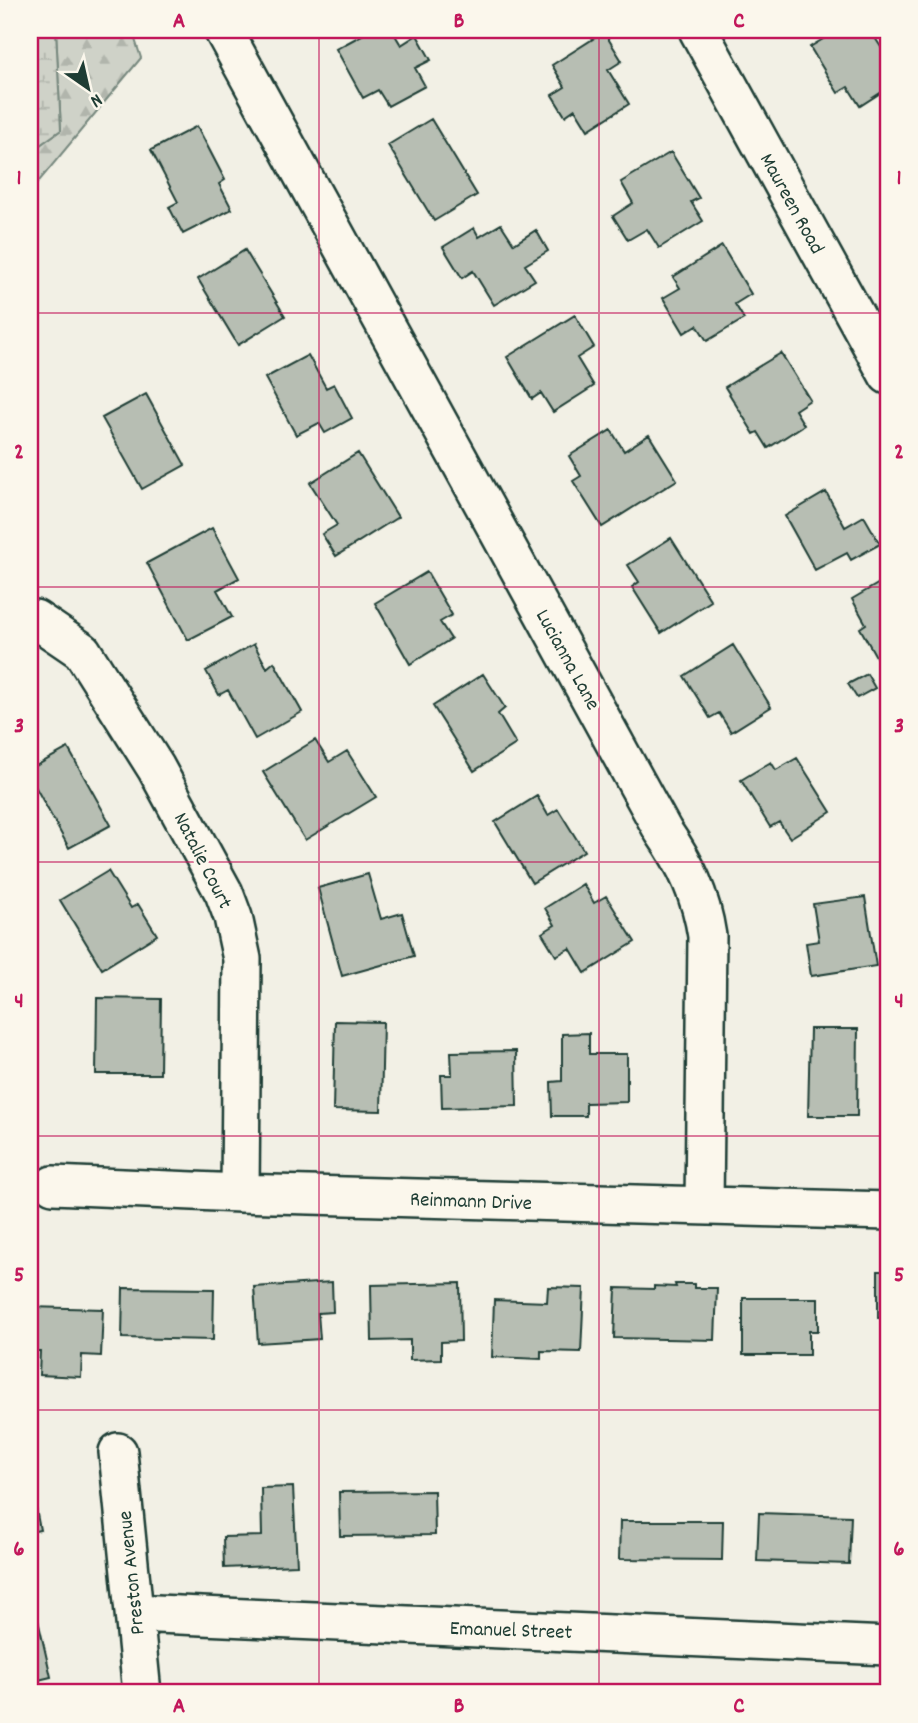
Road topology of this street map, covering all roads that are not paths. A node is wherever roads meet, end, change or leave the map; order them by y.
1 (223, 30) edge
2 (698, 30) edge
3 (888, 375) edge
4 (35, 619) dead end
5 (53, 1185) dead end
6 (240, 1193) junction
7 (704, 1206) junction
8 (888, 1211) edge
9 (118, 1452) dead end
10 (134, 1613) junction
11 (888, 1646) edge
12 (142, 1693) edge

1 - 7 street, Lucianna Lane
2 - 3 street, Maureen Road
4 - 6 street, Natalie Court
5 - 6 street, Reinmann Drive
6 - 7 street, Reinmann Drive
7 - 8 street, Reinmann Drive
9 - 10 street, Preston Avenue
10 - 11 street, Emanuel Street
10 - 12 street, Preston Avenue

